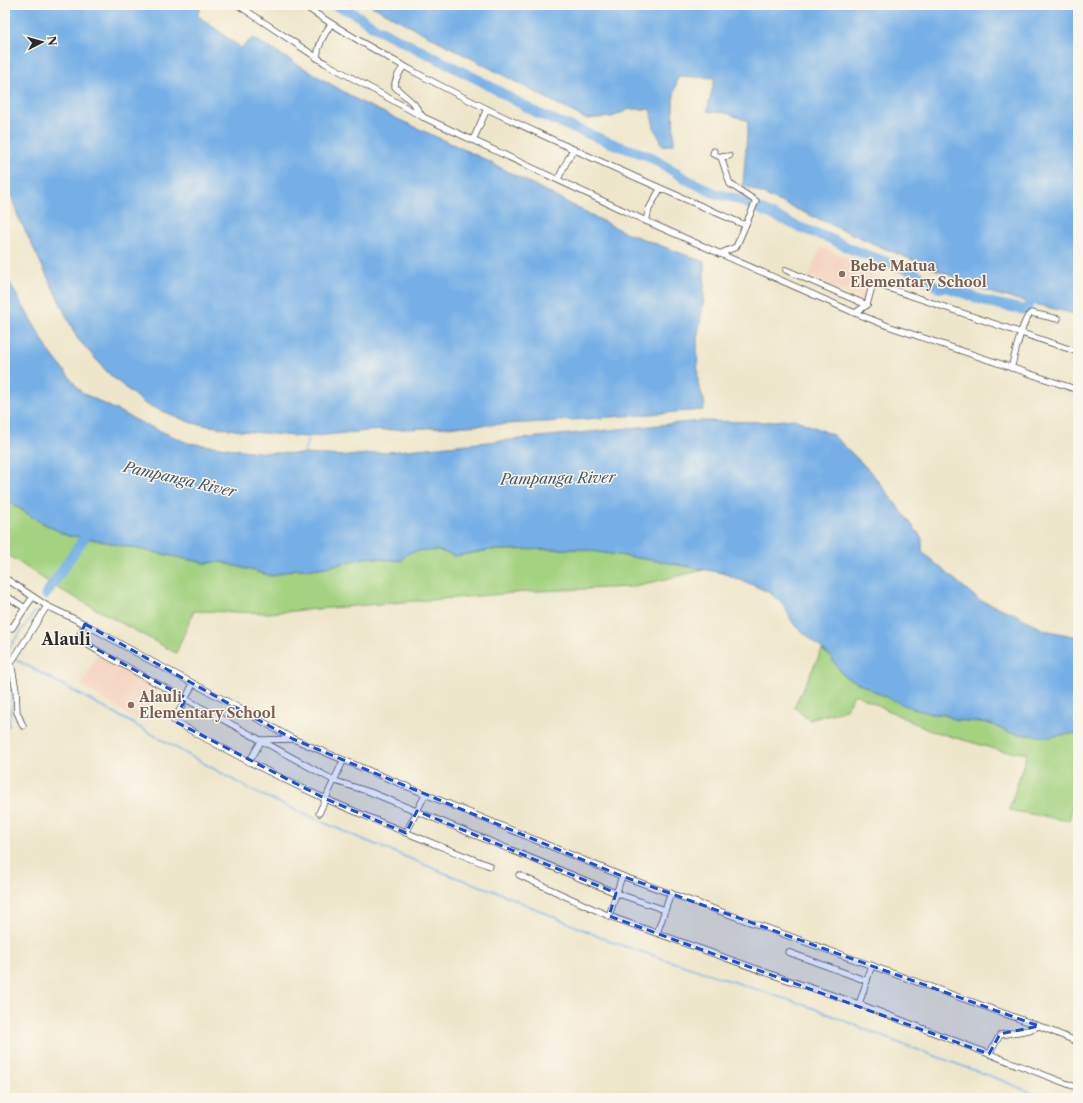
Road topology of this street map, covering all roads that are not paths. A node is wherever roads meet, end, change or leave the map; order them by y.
1 (238, 5) edge
2 (303, 5) edge
3 (331, 24) junction
4 (317, 58) junction
5 (404, 66) junction
6 (488, 109) junction
7 (423, 117) junction
8 (473, 140) junction
9 (573, 149) junction
10 (714, 151) dead end
11 (729, 156) dead end
12 (721, 157) junction
13 (558, 179) junction
14 (660, 189) junction
15 (646, 221) junction
16 (745, 225) junction
17 (719, 254) junction
18 (786, 270) dead end
19 (867, 305) junction
20 (855, 313) junction
21 (1058, 319) dead end
22 (1020, 334) junction
23 (1078, 352) edge
24 (1012, 368) junction
25 (1078, 390) edge
26 (5, 578) edge
27 (5, 595) edge
28 (33, 597) junction
29 (47, 606) junction
30 (25, 608) junction
31 (5, 624) edge
32 (85, 624) junction
33 (193, 684) junction
34 (186, 698) junction
35 (23, 726) dead end
36 (293, 739) junction
37 (262, 740) junction
38 (343, 761) junction
39 (249, 762) junction
40 (335, 781) junction
41 (425, 794) junction
42 (326, 799) junction
43 (417, 811) junction
44 (319, 813) dead end
45 (406, 833) junction
46 (490, 866) dead end
47 (519, 875) dead end
48 (622, 876) junction
49 (616, 893) junction
50 (671, 893) junction
51 (665, 910) junction
52 (609, 916) junction
53 (657, 933) junction
54 (788, 952) dead end
55 (872, 964) junction
56 (867, 981) junction
57 (859, 1004) junction
58 (1039, 1026) junction
59 (1078, 1042) edge
60 (989, 1054) junction
61 (1078, 1088) edge

1 - 4 street
2 - 3 street
3 - 4 street
3 - 5 street
4 - 7 street
5 - 6 street
5 - 7 street
6 - 8 street
6 - 9 street
7 - 8 street
8 - 13 street
9 - 13 street
9 - 14 street
10 - 12 street
11 - 12 street
12 - 16 street
13 - 15 street
14 - 15 street
14 - 16 street
15 - 17 street
16 - 17 street
17 - 20 street
18 - 19 street
19 - 20 street
19 - 22 street
20 - 24 street
21 - 22 street
22 - 23 street
22 - 24 street
24 - 25 street
26 - 28 street
27 - 30 street
28 - 29 street
28 - 30 street
29 - 32 street
29 - 35 street
30 - 31 street
32 - 33 street
32 - 34 street
33 - 34 street
33 - 36 street
34 - 37 street
34 - 39 street
36 - 37 street
36 - 38 street
37 - 39 street
37 - 40 street
38 - 40 street
38 - 41 street
39 - 42 street
40 - 42 street
40 - 43 street
41 - 43 street
41 - 48 street
42 - 44 street
42 - 45 street
43 - 45 street
43 - 49 street
45 - 46 street
47 - 52 street
48 - 49 street
48 - 50 street
49 - 51 street
49 - 52 street
50 - 51 street
50 - 55 street
51 - 53 street
52 - 53 street
53 - 57 street
54 - 56 street
55 - 56 street
55 - 58 street
56 - 57 street
57 - 60 street
58 - 59 street
58 - 60 street
60 - 61 street

